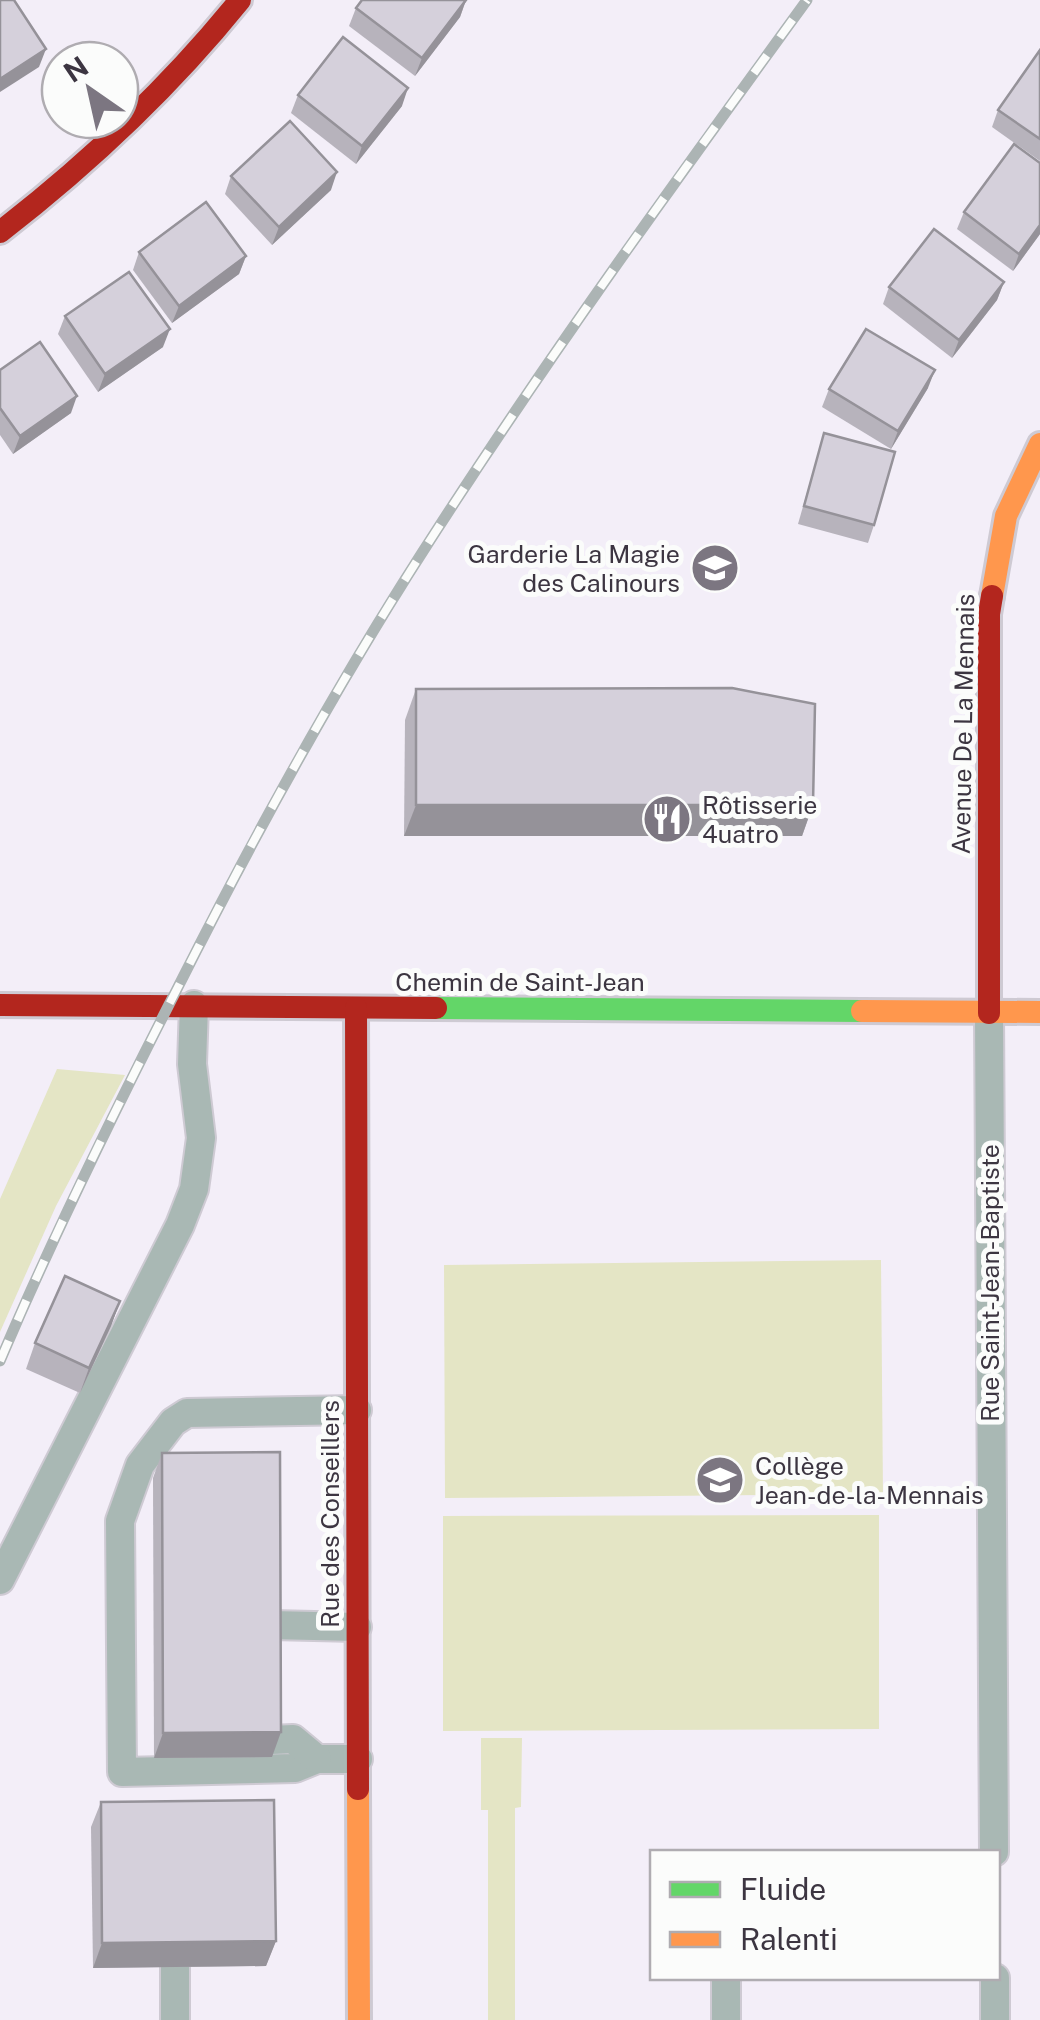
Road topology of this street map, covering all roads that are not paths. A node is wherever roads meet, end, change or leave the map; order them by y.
1 (240, 0) edge
2 (0, 232) edge
3 (1040, 444) edge
4 (0, 1005) edge
5 (194, 1005) junction
6 (356, 1008) junction
7 (1040, 1012) edge
8 (989, 1013) junction
9 (356, 1410) junction
10 (0, 1580) edge
11 (271, 1625) edge
12 (358, 1627) junction
13 (272, 1740) edge
14 (358, 1759) junction
15 (317, 1760) junction
16 (994, 1850) edge
17 (176, 1967) edge
18 (726, 1980) edge
19 (995, 1980) edge
20 (175, 2020) edge
21 (359, 2020) edge
22 (726, 2020) edge
23 (996, 2020) edge

1 - 2 street
3 - 8 street, Avenue De La Mennais
4 - 5 street, Chemin de Saint-Jean
5 - 6 street, Chemin de Saint-Jean
5 - 10 lane
6 - 8 street, Chemin de Saint-Jean
6 - 9 street, Rue des Conseillers
7 - 8 street, Chemin de Saint-Jean
8 - 16 lane, Rue Saint-Jean-Baptiste
9 - 12 street, Rue des Conseillers
9 - 15 lane
11 - 12 lane
12 - 14 street, Rue des Conseillers
13 - 15 lane
14 - 15 lane
14 - 21 street, Rue des Conseillers
17 - 20 lane
18 - 22 lane
19 - 23 lane

